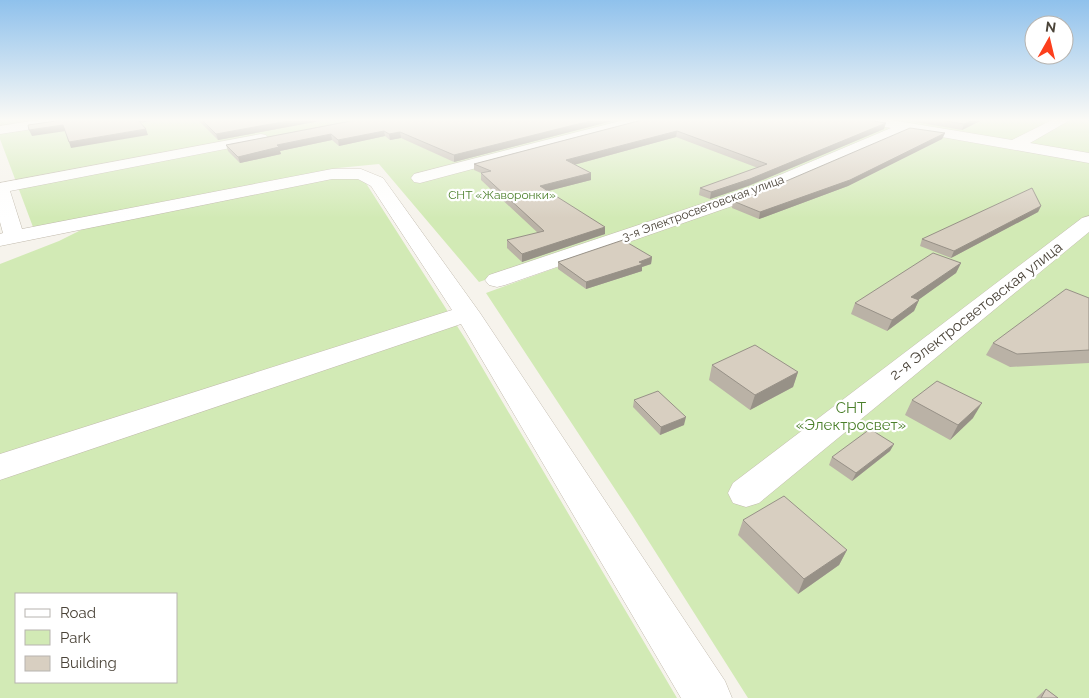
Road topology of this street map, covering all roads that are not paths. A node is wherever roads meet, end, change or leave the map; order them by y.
1 (187, 153) edge
2 (516, 153) edge
3 (847, 153) edge
4 (1058, 153) edge
5 (1089, 158) edge
6 (420, 178) dead end
7 (0, 188) edge
8 (1089, 222) edge
9 (7, 238) edge
10 (497, 280) dead end
11 (466, 313) junction
12 (0, 467) edge
13 (746, 493) dead end
14 (708, 698) edge

1 - 7 street
2 - 6 street
3 - 10 street, 3-я Электросветовская улица
4 - 5 street
7 - 9 street
8 - 13 street, 2-я Электросветовская улица
9 - 11 street
11 - 12 street
11 - 14 street

